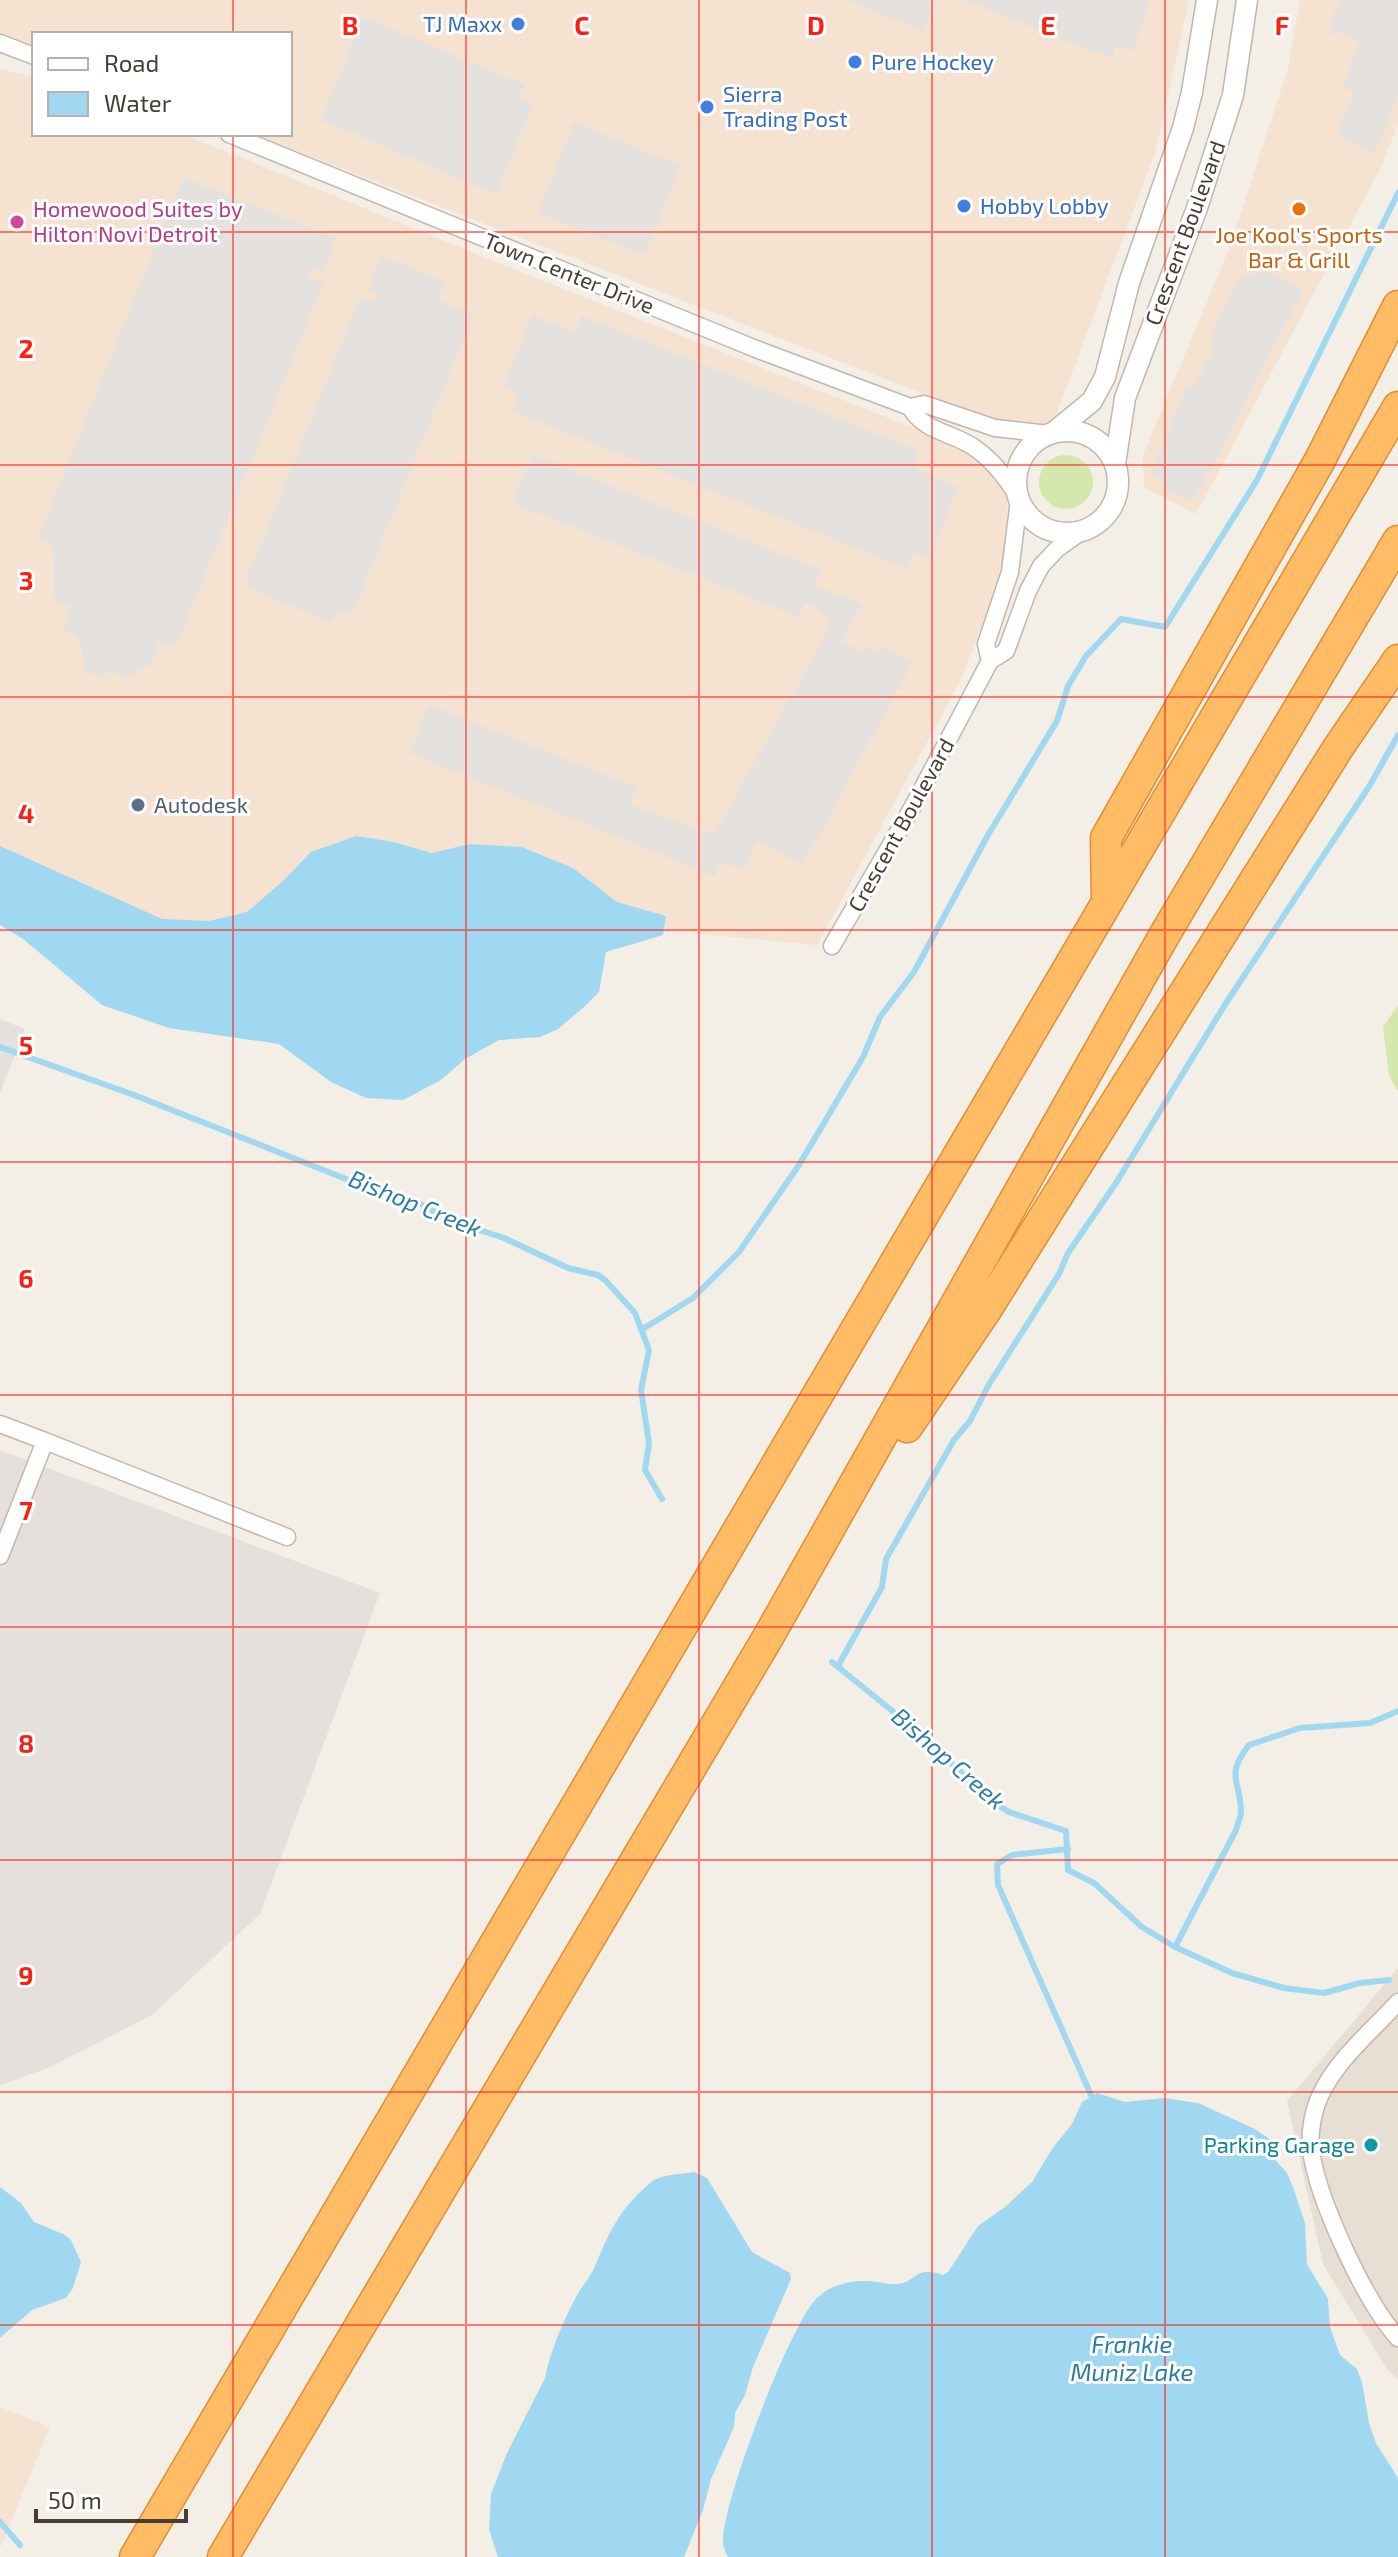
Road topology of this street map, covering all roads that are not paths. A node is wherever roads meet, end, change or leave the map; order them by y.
1 (1207, 0) edge
2 (1240, 0) edge
3 (1247, 0) edge
4 (0, 43) edge
5 (1239, 51) junction
6 (32, 55) edge
7 (234, 136) edge
8 (1398, 306) edge
9 (910, 407) junction
10 (1398, 407) edge
11 (1051, 433) junction
12 (1115, 464) junction
13 (1018, 499) junction
14 (1082, 531) junction
15 (1398, 541) edge
16 (1398, 660) edge
17 (990, 661) junction
18 (1107, 901) junction
19 (832, 946) dead end
20 (0, 1424) edge
21 (45, 1441) junction
22 (287, 1537) dead end
23 (0, 1556) edge
24 (767, 1639) junction
25 (1398, 2002) edge
26 (1398, 2338) edge
27 (135, 2557) edge
28 (223, 2557) edge

1 - 11 street, Crescent Boulevard
2 - 5 street
3 - 5 street, Crescent Boulevard
4 - 6 street
5 - 12 street, Crescent Boulevard
7 - 9 street, Town Center Drive
8 - 18 highway
9 - 11 street, Town Center Drive
9 - 13 street, Town Center Drive
10 - 18 highway
11 - 12 street
11 - 13 street
12 - 14 street
13 - 14 street
13 - 17 street, Crescent Boulevard
14 - 17 street, Crescent Boulevard
15 - 24 highway
16 - 24 highway
17 - 19 street, Crescent Boulevard
18 - 27 highway
20 - 21 street
21 - 22 street
21 - 23 street
24 - 28 highway
25 - 26 street

